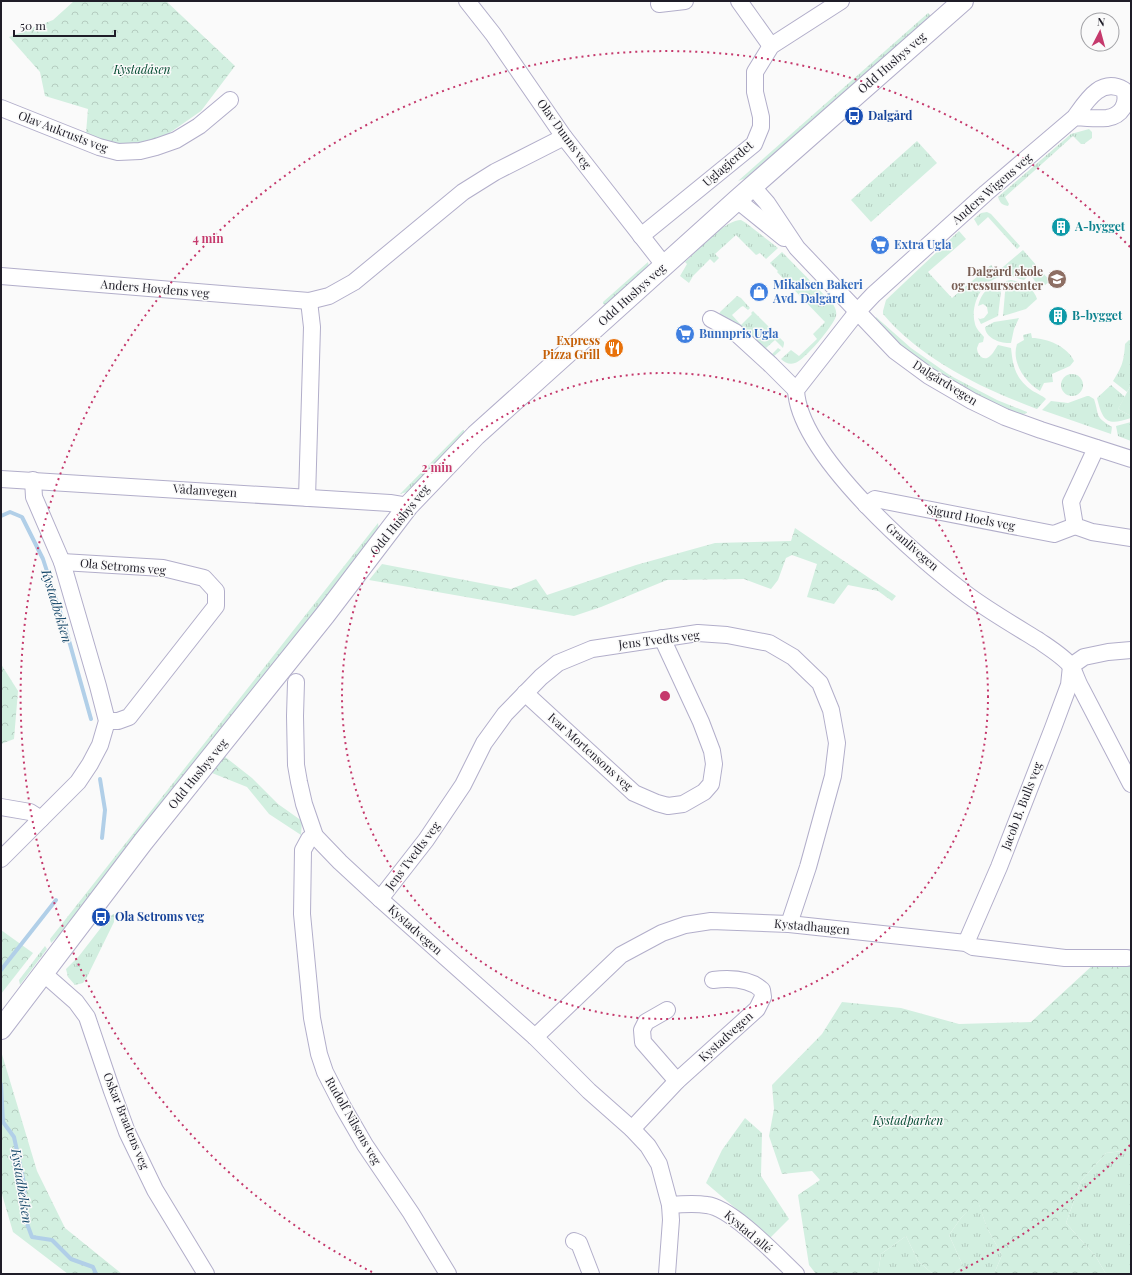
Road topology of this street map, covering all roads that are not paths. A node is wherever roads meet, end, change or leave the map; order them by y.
1 (468, 1) edge
2 (685, 1) edge
3 (739, 1) edge
4 (841, 1) edge
5 (963, 1) edge
6 (659, 4) dead end
7 (771, 46) junction
8 (1128, 86) edge
9 (230, 100) dead end
10 (1, 108) edge
11 (1075, 117) junction
12 (564, 137) junction
13 (752, 186) junction
14 (737, 200) junction
15 (641, 236) junction
16 (796, 248) junction
17 (664, 265) junction
18 (1, 276) edge
19 (309, 302) junction
20 (857, 312) junction
21 (711, 319) dead end
22 (796, 390) junction
23 (1096, 448) junction
24 (1131, 459) edge
25 (1, 479) edge
26 (33, 480) junction
27 (307, 498) junction
28 (866, 505) junction
29 (408, 506) junction
30 (1075, 526) junction
31 (1131, 538) edge
32 (62, 562) junction
33 (662, 638) junction
34 (1131, 650) edge
35 (1071, 666) junction
36 (296, 682) dead end
37 (525, 693) junction
38 (107, 721) junction
39 (1131, 784) edge
40 (1, 807) edge
41 (41, 820) junction
42 (315, 836) junction
43 (1, 859) edge
44 (380, 899) junction
45 (789, 924) junction
46 (966, 943) junction
47 (1127, 958) dead end
48 (42, 973) junction
49 (713, 980) dead end
50 (667, 1010) dead end
51 (1, 1029) edge
52 (535, 1037) junction
53 (676, 1081) junction
54 (632, 1129) junction
55 (670, 1205) junction
56 (574, 1241) dead end
57 (206, 1274) edge
58 (448, 1274) edge
59 (591, 1274) edge
60 (667, 1274) edge
61 (796, 1274) edge

1 - 12 street, Olav Duuns veg
2 - 6 street
3 - 7 street
4 - 7 street, Uglagjerdet
5 - 13 street, Odd Husbys veg
7 - 15 street, Uglagjerdet
8 - 11 street, Anders Wigens veg
8 - 11 street, Anders Wigens veg
9 - 10 street, Olav Aukrusts veg
11 - 20 street, Anders Wigens veg
12 - 15 street, Olav Duuns veg
12 - 19 street, Anders Hovdens veg
13 - 14 street, Odd Husbys veg
13 - 16 street, Dalgårdvegen
14 - 16 street, Dalgårdvegen
14 - 17 street, Odd Husbys veg
15 - 17 street, Olav Duuns veg
16 - 20 street, Dalgårdvegen
17 - 29 street, Odd Husbys veg
18 - 19 street, Anders Hovdens veg
19 - 27 street
20 - 22 street
20 - 23 street, Dalgårdvegen
21 - 22 street
22 - 28 street, Granlivegen
23 - 24 street, Dalgårdvegen
23 - 30 street
25 - 26 street, Vådanvegen
26 - 27 street, Vådanvegen
26 - 32 street, Ola Setroms veg
27 - 29 street, Vådanvegen
28 - 30 street, Sigurd Hoels veg
28 - 35 street, Granlivegen
29 - 48 street, Odd Husbys veg
30 - 31 street
32 - 38 street, Ola Setroms veg
32 - 38 street, Ola Setroms veg
33 - 37 street, Jens Tvedts veg
33 - 37 street, Ivar Mortensons veg
33 - 45 street, Jens Tvedts veg
34 - 35 street
35 - 39 street, Granlivegen
35 - 46 street, Jacob B. Bulls veg
36 - 42 street, Kystadvegen
37 - 44 street, Jens Tvedts veg
38 - 41 street
40 - 41 street
41 - 43 street
42 - 44 street, Kystadvegen
42 - 58 street, Rudolf Nilsens veg
44 - 52 street, Kystadvegen
45 - 46 street, Kystadhaugen
45 - 52 street, Kystadhaugen
46 - 47 street, Kystadhaugen
48 - 51 street, Odd Husbys veg
48 - 57 street, Oskar Braatens veg
49 - 53 street, Kystadvegen
50 - 53 street
52 - 54 street, Kystadvegen
53 - 54 street, Kystadvegen
54 - 55 street, Kystadvegen
55 - 60 street
55 - 61 street, Kystad allé
56 - 59 street

